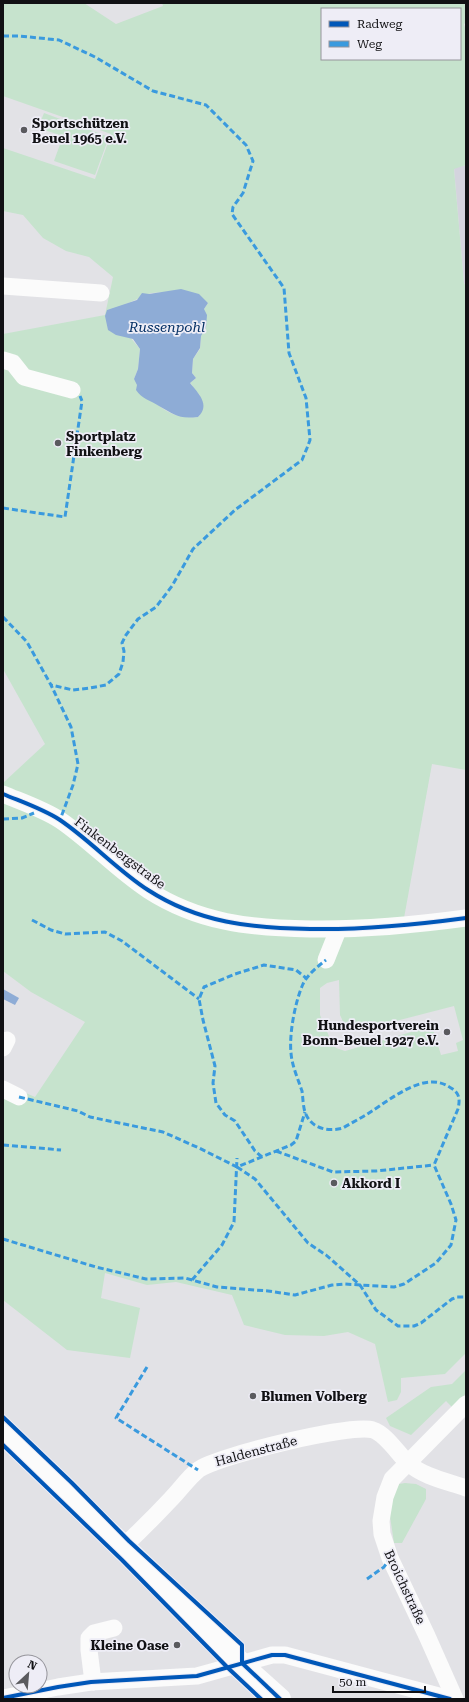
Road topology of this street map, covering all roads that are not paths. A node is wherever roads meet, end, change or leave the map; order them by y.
1 (3, 286) edge
2 (100, 293) dead end
3 (3, 360) edge
4 (72, 390) dead end
5 (3, 794) edge
6 (466, 918) edge
7 (338, 930) junction
8 (326, 960) dead end
9 (3, 1090) edge
10 (19, 1097) dead end
11 (466, 1404) edge
12 (3, 1434) edge
13 (408, 1463) junction
14 (466, 1488) edge
15 (124, 1546) junction
16 (114, 1628) dead end
17 (242, 1664) junction
18 (93, 1682) junction
19 (3, 1698) edge
20 (280, 1699) edge
21 (450, 1699) edge
22 (455, 1699) edge

1 - 2 street
3 - 4 street
5 - 7 street, Finkenbergstraße
6 - 7 street, Finkenbergstraße
7 - 8 street
9 - 10 street
11 - 13 street, Broichstraße
12 - 15 main road
13 - 14 street, Haldenstraße
13 - 15 street, Haldenstraße
13 - 22 street, Broichstraße
15 - 17 main road
16 - 18 street
17 - 18 street
17 - 20 main road
17 - 21 street
18 - 19 street

